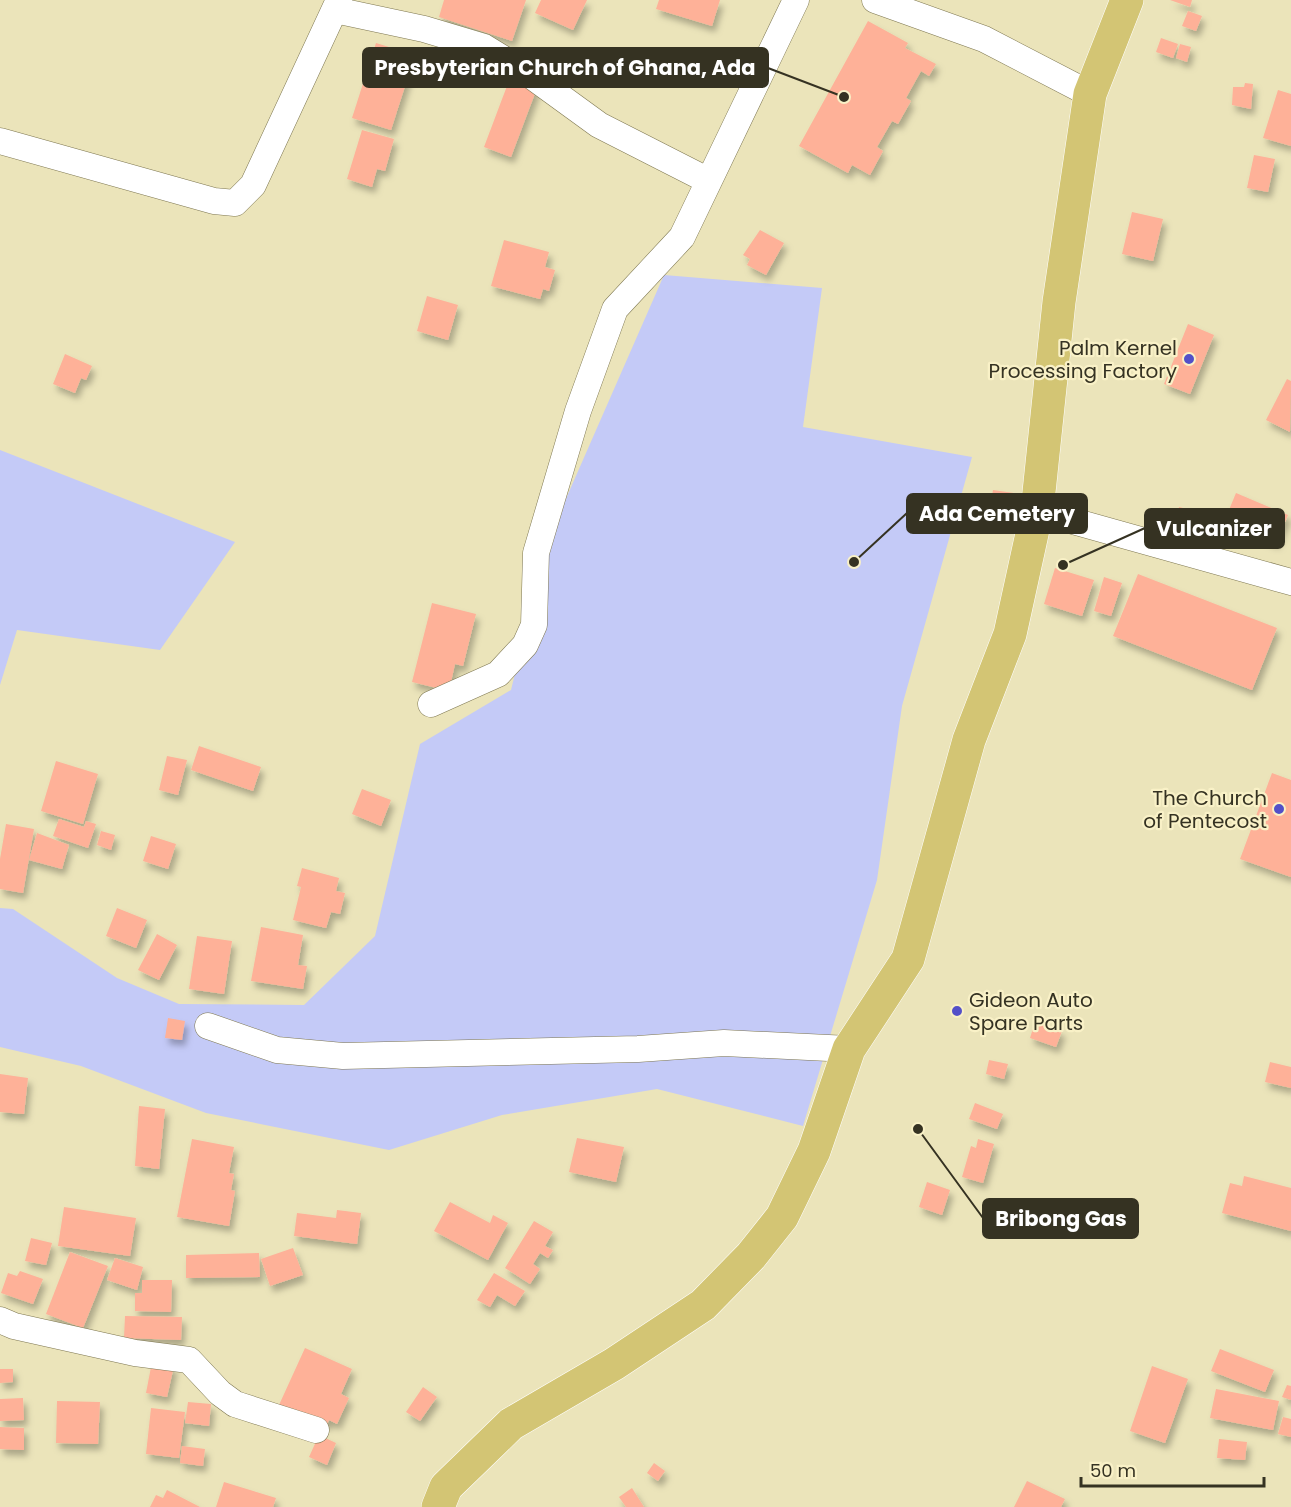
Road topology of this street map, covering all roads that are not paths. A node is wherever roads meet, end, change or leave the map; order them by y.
1 (796, 0) edge
2 (875, 0) edge
3 (1127, 0) edge
4 (337, 5) edge
5 (1090, 94) junction
6 (0, 141) edge
7 (707, 180) junction
8 (1037, 512) junction
9 (1291, 582) edge
10 (431, 704) dead end
11 (208, 1026) dead end
12 (849, 1049) junction
13 (0, 1320) edge
14 (316, 1430) dead end
15 (438, 1507) edge

1 - 7 street
2 - 5 street
3 - 5 main road
4 - 6 street
4 - 7 street
5 - 8 main road
7 - 10 street
8 - 9 street
8 - 12 main road
11 - 12 street
12 - 15 main road
13 - 14 street

